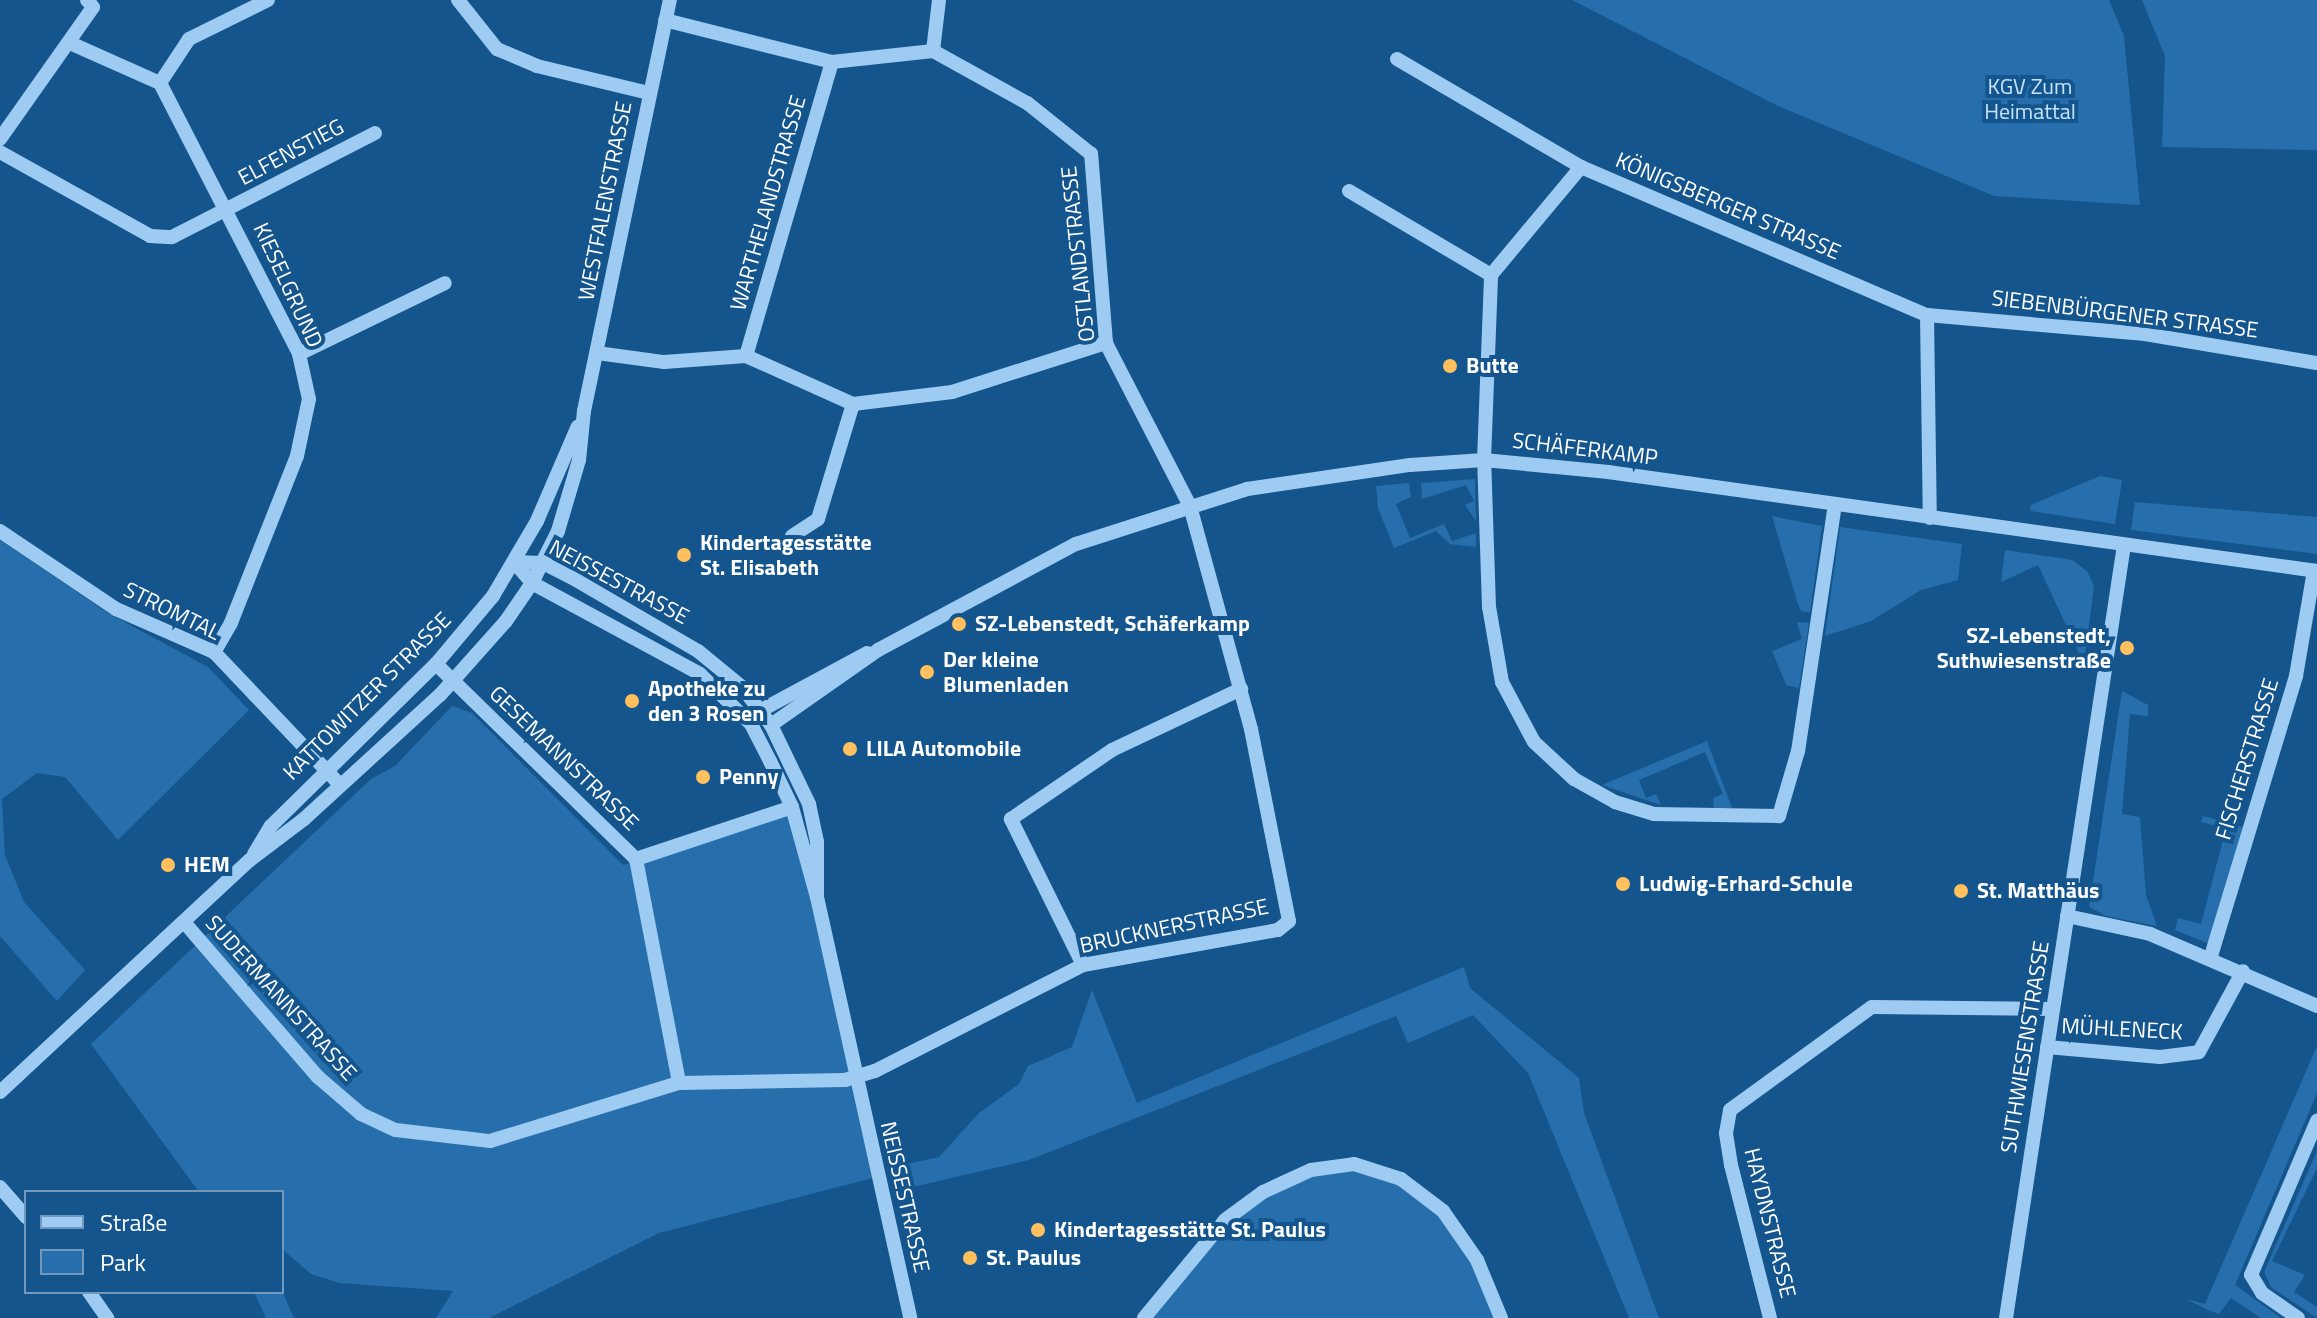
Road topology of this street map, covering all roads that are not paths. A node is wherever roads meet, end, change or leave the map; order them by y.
1 (268, 0) edge
2 (458, 0) edge
3 (670, 0) edge
4 (939, 0) edge
5 (90, 4) edge
6 (665, 20) junction
7 (70, 43) junction
8 (933, 51) junction
9 (1397, 59) dead end
10 (832, 62) junction
11 (160, 83) junction
12 (649, 93) junction
13 (375, 133) dead end
14 (0, 139) edge
15 (0, 152) edge
16 (1581, 167) junction
17 (1349, 191) dead end
18 (228, 210) junction
19 (1491, 275) junction
20 (445, 283) dead end
21 (1927, 315) junction
22 (1106, 343) junction
23 (597, 353) junction
24 (299, 354) junction
25 (746, 356) junction
26 (2317, 363) edge
27 (853, 404) junction
28 (584, 411) junction
29 (1484, 460) junction
30 (1835, 504) junction
31 (1190, 506) junction
32 (1930, 518) junction
33 (0, 531) edge
34 (792, 536) dead end
35 (2124, 545) junction
36 (514, 562) junction
37 (543, 563) junction
38 (2316, 571) edge
39 (532, 583) junction
40 (878, 650) junction
41 (214, 652) junction
42 (436, 664) junction
43 (453, 681) junction
44 (1241, 689) junction
45 (759, 708) junction
46 (751, 724) junction
47 (771, 725) junction
48 (325, 770) junction
49 (340, 785) junction
50 (789, 808) junction
51 (636, 859) junction
52 (250, 860) junction
53 (817, 897) junction
54 (2067, 916) junction
55 (184, 922) junction
56 (2211, 956) junction
57 (1083, 965) junction
58 (2243, 971) junction
59 (2317, 1006) edge
60 (2052, 1009) junction
61 (2047, 1047) junction
62 (855, 1077) junction
63 (679, 1083) junction
64 (0, 1092) edge
65 (2317, 1121) edge
66 (0, 1187) edge
67 (24, 1215) edge
68 (90, 1294) edge
69 (107, 1318) edge
70 (910, 1318) edge
71 (1145, 1318) edge
72 (1501, 1318) edge
73 (1770, 1318) edge
74 (2006, 1318) edge
75 (2298, 1318) edge

1 - 11 street
2 - 12 street
3 - 6 street, WESTFALENSTRASSE
4 - 8 street
5 - 7 street
6 - 10 street
6 - 12 street, WESTFALENSTRASSE
7 - 11 street
7 - 14 street
8 - 10 street
8 - 22 street, OSTLANDSTRASSE
9 - 16 street
10 - 25 street, WARTHELANDSTRASSE
11 - 18 street, KIESELGRUND
12 - 23 street, WESTFALENSTRASSE
13 - 18 street, ELFENSTIEG
15 - 18 street, ELFENSTIEG
16 - 19 street, KÖNIGSBERGER STRASSE
16 - 21 street, KÖNIGSBERGER STRASSE
17 - 19 street
18 - 24 street, KIESELGRUND
19 - 29 street
20 - 24 street
21 - 26 street, SIEBENBÜRGENER STRASSE
21 - 32 street
22 - 27 street
22 - 31 street, OSTLANDSTRASSE
23 - 25 street
23 - 28 street, WESTFALENSTRASSE
24 - 41 street, KIESELGRUND
25 - 27 street
27 - 34 street
28 - 36 street, WESTFALENSTRASSE
28 - 37 street, WESTFALENSTRASSE
29 - 30 street, SCHÄFERKAMP
29 - 30 street
29 - 31 street, SCHÄFERKAMP
30 - 32 street, SCHÄFERKAMP
31 - 40 street, SCHÄFERKAMP
31 - 44 street, BRUCKNERSTRASSE
32 - 35 street, SCHÄFERKAMP
33 - 41 street, STROMTAL
35 - 38 street, SCHÄFERKAMP
35 - 54 street, SUTHWIESENSTRASSE
36 - 37 street, NEISSESTRASSE
36 - 39 street, NEISSESTRASSE
36 - 42 street, KATTOWITZER STRASSE
37 - 39 street, WESTFALENSTRASSE
37 - 45 street, NEISSESTRASSE
38 - 56 street, FISCHERSTRASSE
39 - 43 street, KATTOWITZER STRASSE
39 - 46 street, NEISSESTRASSE
40 - 45 street, SCHÄFERKAMP
40 - 47 street, SCHÄFERKAMP
41 - 48 street, STROMTAL
42 - 43 street, GESEMANNSTRASSE
42 - 48 street, KATTOWITZER STRASSE
43 - 49 street, KATTOWITZER STRASSE
43 - 51 street, GESEMANNSTRASSE
44 - 57 street
44 - 57 street, BRUCKNERSTRASSE
45 - 46 street
45 - 47 street, NEISSESTRASSE
46 - 47 street
46 - 50 street, NEISSESTRASSE
47 - 53 street, NEISSESTRASSE
48 - 49 street, STROMTAL
48 - 52 street, KATTOWITZER STRASSE
49 - 52 street, KATTOWITZER STRASSE
50 - 51 street
50 - 53 street, NEISSESTRASSE
51 - 63 street, GESEMANNSTRASSE
52 - 55 street, KATTOWITZER STRASSE
53 - 62 street, NEISSESTRASSE
54 - 56 street
54 - 60 street, SUTHWIESENSTRASSE
55 - 63 street, SUDERMANNSTRASSE
55 - 64 street, KATTOWITZER STRASSE
56 - 58 street
57 - 62 street, BRUCKNERSTRASSE
58 - 59 street
58 - 61 street, MÜHLENECK
60 - 61 street, SUTHWIESENSTRASSE
60 - 73 street, HAYDNSTRASSE
61 - 74 street, SUTHWIESENSTRASSE
62 - 63 street, SUDERMANNSTRASSE
62 - 70 street, NEISSESTRASSE
65 - 75 street
66 - 67 street
68 - 69 street
71 - 72 street

